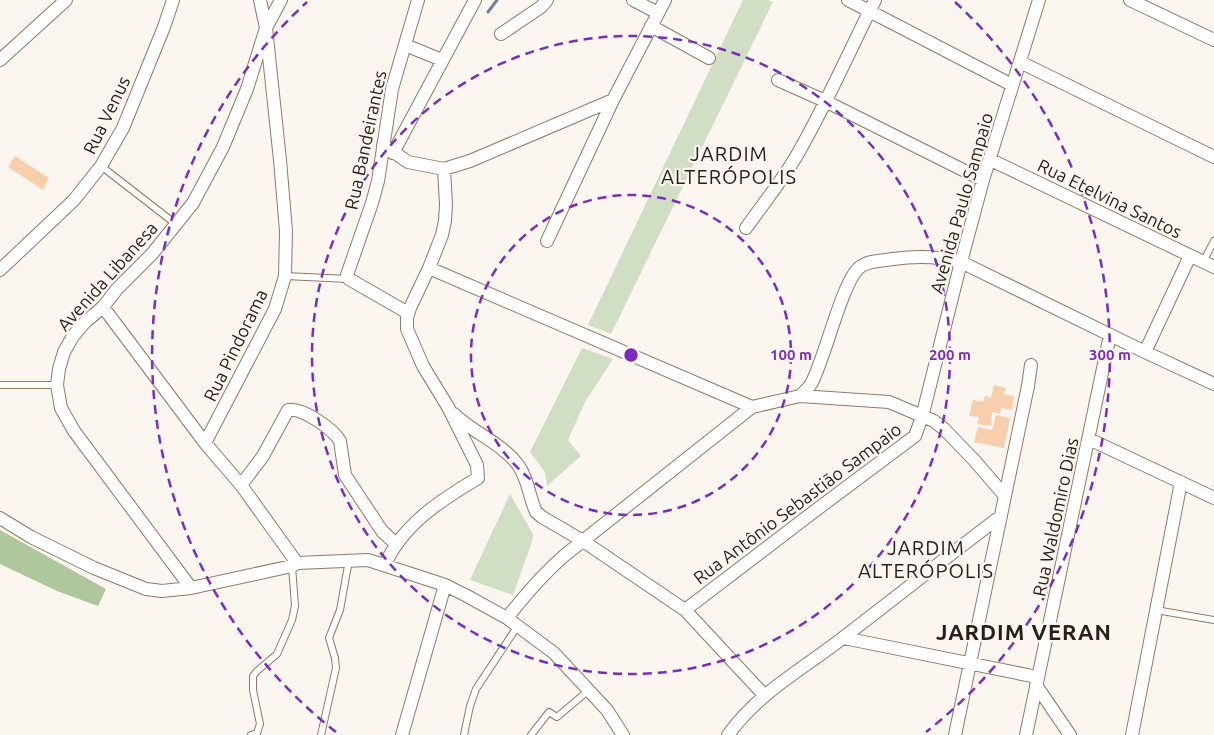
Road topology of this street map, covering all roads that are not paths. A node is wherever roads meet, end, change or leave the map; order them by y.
1 (66, 0) edge
2 (173, 0) edge
3 (260, 0) edge
4 (281, 0) edge
5 (418, 0) edge
6 (475, 0) edge
7 (547, 0) edge
8 (633, 0) edge
9 (664, 0) edge
10 (848, 0) edge
11 (875, 0) edge
12 (1039, 0) edge
13 (1130, 0) edge
14 (868, 12) junction
15 (658, 13) junction
16 (651, 26) junction
17 (266, 28) junction
18 (501, 34) dead end
19 (1214, 40) edge
20 (404, 45) junction
21 (709, 58) dead end
22 (0, 60) edge
23 (442, 60) junction
24 (1020, 62) junction
25 (778, 80) dead end
26 (1012, 85) junction
27 (613, 100) junction
28 (825, 101) junction
29 (388, 149) junction
30 (1214, 158) edge
31 (991, 160) junction
32 (100, 166) junction
33 (444, 169) junction
34 (984, 180) junction
35 (177, 225) junction
36 (746, 228) dead end
37 (547, 241) dead end
38 (1214, 241) edge
39 (1190, 256) junction
40 (961, 262) junction
41 (1209, 265) edge
42 (429, 268) junction
43 (0, 270) edge
44 (286, 276) junction
45 (349, 279) junction
46 (103, 307) junction
47 (408, 313) junction
48 (1110, 335) junction
49 (1145, 352) junction
50 (1032, 365) dead end
51 (1214, 384) edge
52 (0, 385) edge
53 (57, 385) junction
54 (800, 396) junction
55 (448, 407) junction
56 (752, 407) junction
57 (922, 417) junction
58 (1089, 439) junction
59 (205, 443) junction
60 (1181, 482) junction
61 (241, 485) junction
62 (1005, 496) junction
63 (1214, 498) edge
64 (1001, 516) junction
65 (0, 518) edge
66 (583, 541) junction
67 (396, 544) junction
68 (350, 560) junction
69 (294, 564) junction
70 (385, 565) junction
71 (445, 585) junction
72 (191, 588) junction
73 (685, 610) junction
74 (1156, 610) junction
75 (1214, 620) edge
76 (512, 623) junction
77 (844, 638) junction
78 (969, 664) junction
79 (1037, 681) junction
80 (589, 690) junction
81 (764, 695) junction
82 (251, 735) edge
83 (321, 735) edge
84 (402, 735) edge
85 (464, 735) edge
86 (532, 735) edge
87 (623, 735) edge
88 (728, 735) edge
89 (955, 735) edge
90 (1026, 735) edge
91 (1070, 735) edge
92 (1132, 735) edge

1 - 22 street
2 - 32 street, Rua Venus
3 - 17 street, Rua Pindorama
4 - 17 street, Avenida Libanesa
5 - 20 street, Rua Bandeirantes
6 - 23 street
7 - 18 street
8 - 15 street
9 - 15 street
10 - 14 street
11 - 14 street
12 - 24 street, Avenida Paulo Sampaio
13 - 19 street
14 - 26 street
14 - 28 street
15 - 16 street
16 - 21 street
16 - 27 street
17 - 35 street, Avenida Libanesa
17 - 44 street, Rua Pindorama
20 - 23 street
20 - 29 street, Rua Bandeirantes
23 - 29 street
24 - 26 street, Avenida Paulo Sampaio
24 - 30 street
25 - 28 street
26 - 31 street, Avenida Paulo Sampaio
27 - 33 street
27 - 37 street
28 - 34 street
28 - 36 street
29 - 33 street
29 - 45 street, Rua Bandeirantes
31 - 34 street, Avenida Paulo Sampaio
31 - 39 street, Rua Etelvina Santos
32 - 35 lane
32 - 43 street, Rua Venus
33 - 42 street
34 - 40 street, Avenida Paulo Sampaio
35 - 46 street, Avenida Libanesa
38 - 41 lane
39 - 41 street, Rua Etelvina Santos
39 - 49 street
40 - 48 street
40 - 54 street
40 - 57 street, Avenida Paulo Sampaio
42 - 47 street
42 - 56 street
44 - 45 lane
44 - 59 street, Rua Pindorama
45 - 47 street
46 - 53 street, Avenida Libanesa
46 - 59 street, Rua Pindorama
47 - 55 street
48 - 49 street
48 - 58 street, Rua Waldomiro Dias
49 - 51 street
50 - 62 street
52 - 53 lane
53 - 72 street, Avenida Libanesa
54 - 56 street
54 - 57 street
55 - 66 street
55 - 67 street
56 - 66 street
57 - 62 street
57 - 73 street, Rua Antônio Sebastião Sampaio
58 - 60 street
58 - 79 street, Rua Waldomiro Dias
59 - 61 street
60 - 63 street
60 - 74 street
61 - 67 street
61 - 69 street
62 - 64 street
64 - 77 street
64 - 78 street
65 - 72 street
66 - 73 street
66 - 76 street
67 - 70 street
68 - 69 street
68 - 70 street
68 - 83 lane
69 - 72 street
69 - 82 lane
70 - 71 street
71 - 76 street
71 - 84 street
73 - 81 street
74 - 75 lane
74 - 92 street
76 - 80 street
76 - 85 lane
77 - 78 street
77 - 81 street
78 - 79 street
78 - 89 street
79 - 90 street, Rua Waldomiro Dias
79 - 91 street
80 - 86 lane
80 - 87 street
81 - 88 street

